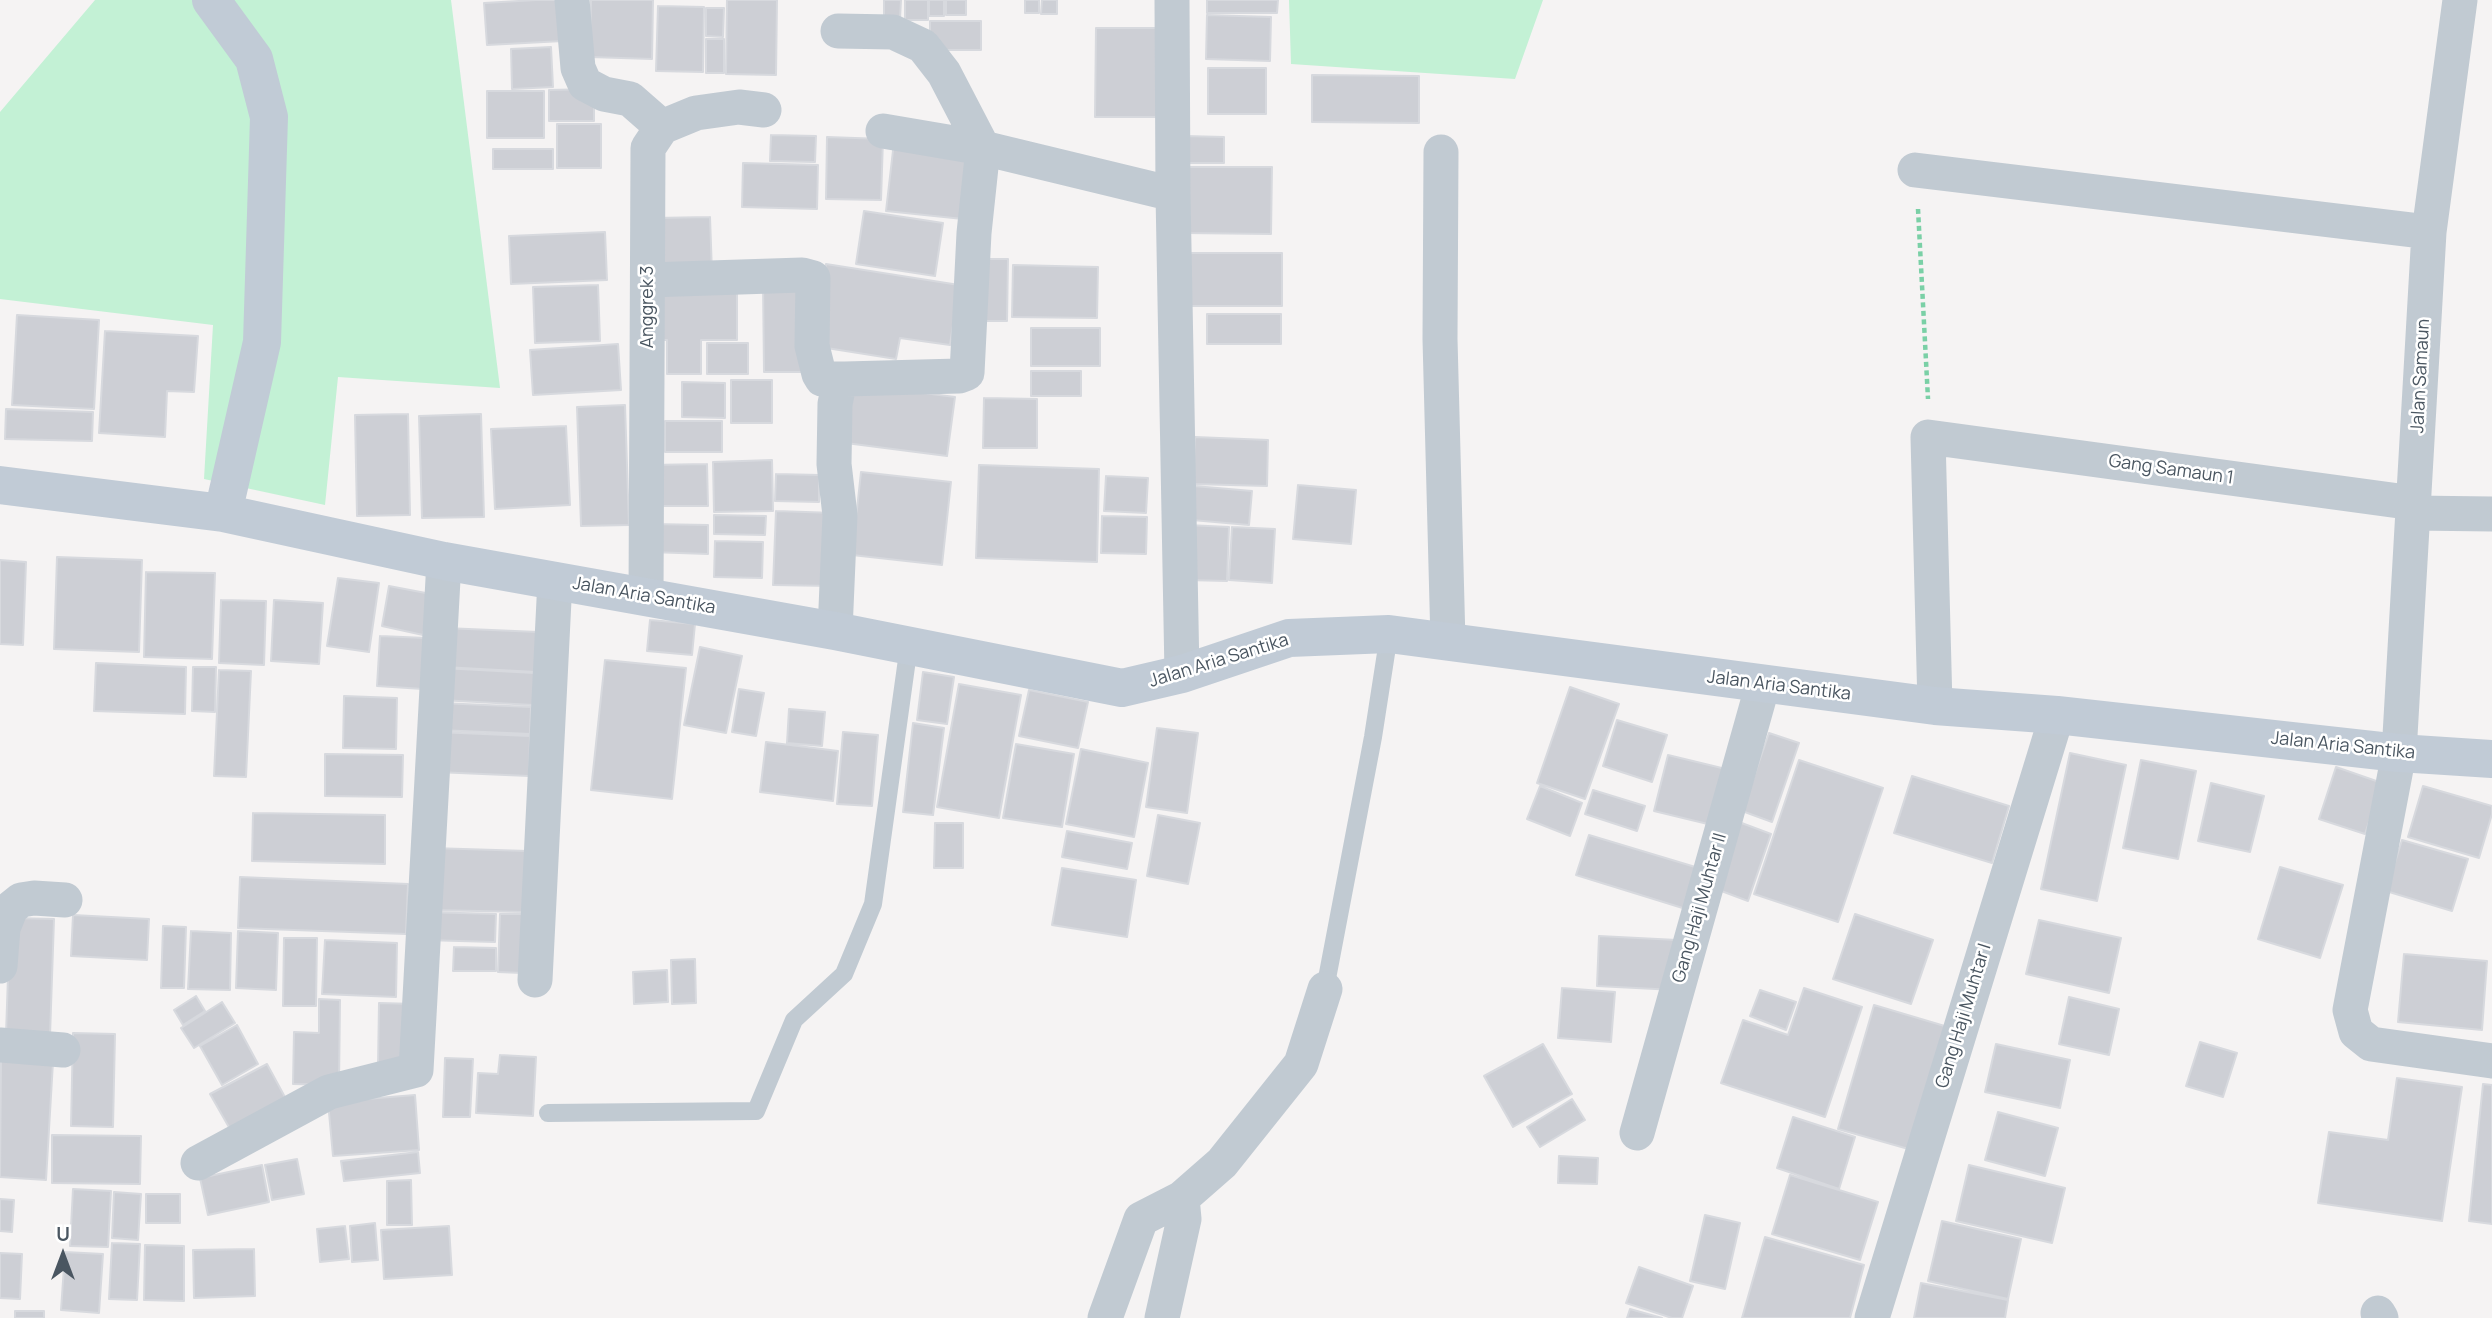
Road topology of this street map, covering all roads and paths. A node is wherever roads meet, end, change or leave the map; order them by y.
1 (211, 0) edge
2 (572, 0) edge
3 (1172, 0) edge
4 (2460, 0) edge
5 (838, 31) dead end
6 (764, 110) dead end
7 (662, 127) junction
8 (883, 131) dead end
9 (983, 148) junction
10 (1441, 152) dead end
11 (1915, 170) joint
12 (1173, 194) junction
13 (2429, 232) junction
14 (648, 280) junction
15 (845, 380) junction
16 (1928, 437) junction
17 (0, 485) edge
18 (2413, 508) junction
19 (223, 513) junction
20 (2492, 514) edge
21 (444, 561) junction
22 (555, 580) junction
23 (646, 596) junction
24 (835, 631) junction
25 (1389, 634) junction
26 (1448, 642) junction
27 (909, 645) junction
28 (1182, 674) junction
29 (1763, 684) junction
30 (1935, 706) junction
31 (2057, 715) junction
32 (2399, 753) junction
33 (2492, 759) edge
34 (65, 900) dead end
35 (0, 966) edge
36 (535, 980) dead end
37 (1325, 989) joint
38 (0, 1045) edge
39 (64, 1051) dead end
40 (2492, 1061) edge
41 (548, 1112) dead end
42 (1637, 1133) dead end
43 (198, 1163) dead end
44 (1182, 1198) junction
45 (1111, 1316) edge
46 (1162, 1318) edge
47 (1872, 1318) edge

1 - 19 street
2 - 7 street
3 - 12 street
4 - 13 street, Jalan Samaun
5 - 9 street
6 - 7 street
7 - 14 street, Anggrek 3
8 - 9 street
9 - 12 street
9 - 15 street
10 - 26 street
11 - 13 street
11 - 16 path
12 - 28 street
13 - 18 street, Jalan Samaun
14 - 15 street
14 - 23 street, Anggrek 3
15 - 24 street
16 - 18 street, Gang Samaun 1
16 - 30 street
17 - 19 street, Jalan Aria Santika
18 - 20 street, Gang Samaun 1
18 - 32 street, Jalan Samaun
19 - 21 street, Jalan Aria Santika
21 - 22 street, Jalan Aria Santika
21 - 43 street
22 - 23 street, Jalan Aria Santika
22 - 36 street
23 - 24 street, Jalan Aria Santika
24 - 27 street, Jalan Aria Santika
25 - 26 street, Jalan Aria Santika
25 - 28 street, Jalan Aria Santika
25 - 37 lane
26 - 29 street, Jalan Aria Santika
27 - 28 street, Jalan Aria Santika
27 - 41 lane
29 - 30 street, Jalan Aria Santika
29 - 42 street, Gang Haji Muhtar II
30 - 31 street, Jalan Aria Santika
31 - 32 street, Jalan Aria Santika
31 - 47 street, Gang Haji Muhtar I
32 - 33 street, Jalan Aria Santika
32 - 40 street, Jalan Samaun
34 - 35 street
37 - 44 street
38 - 39 street
44 - 45 street
44 - 46 street

